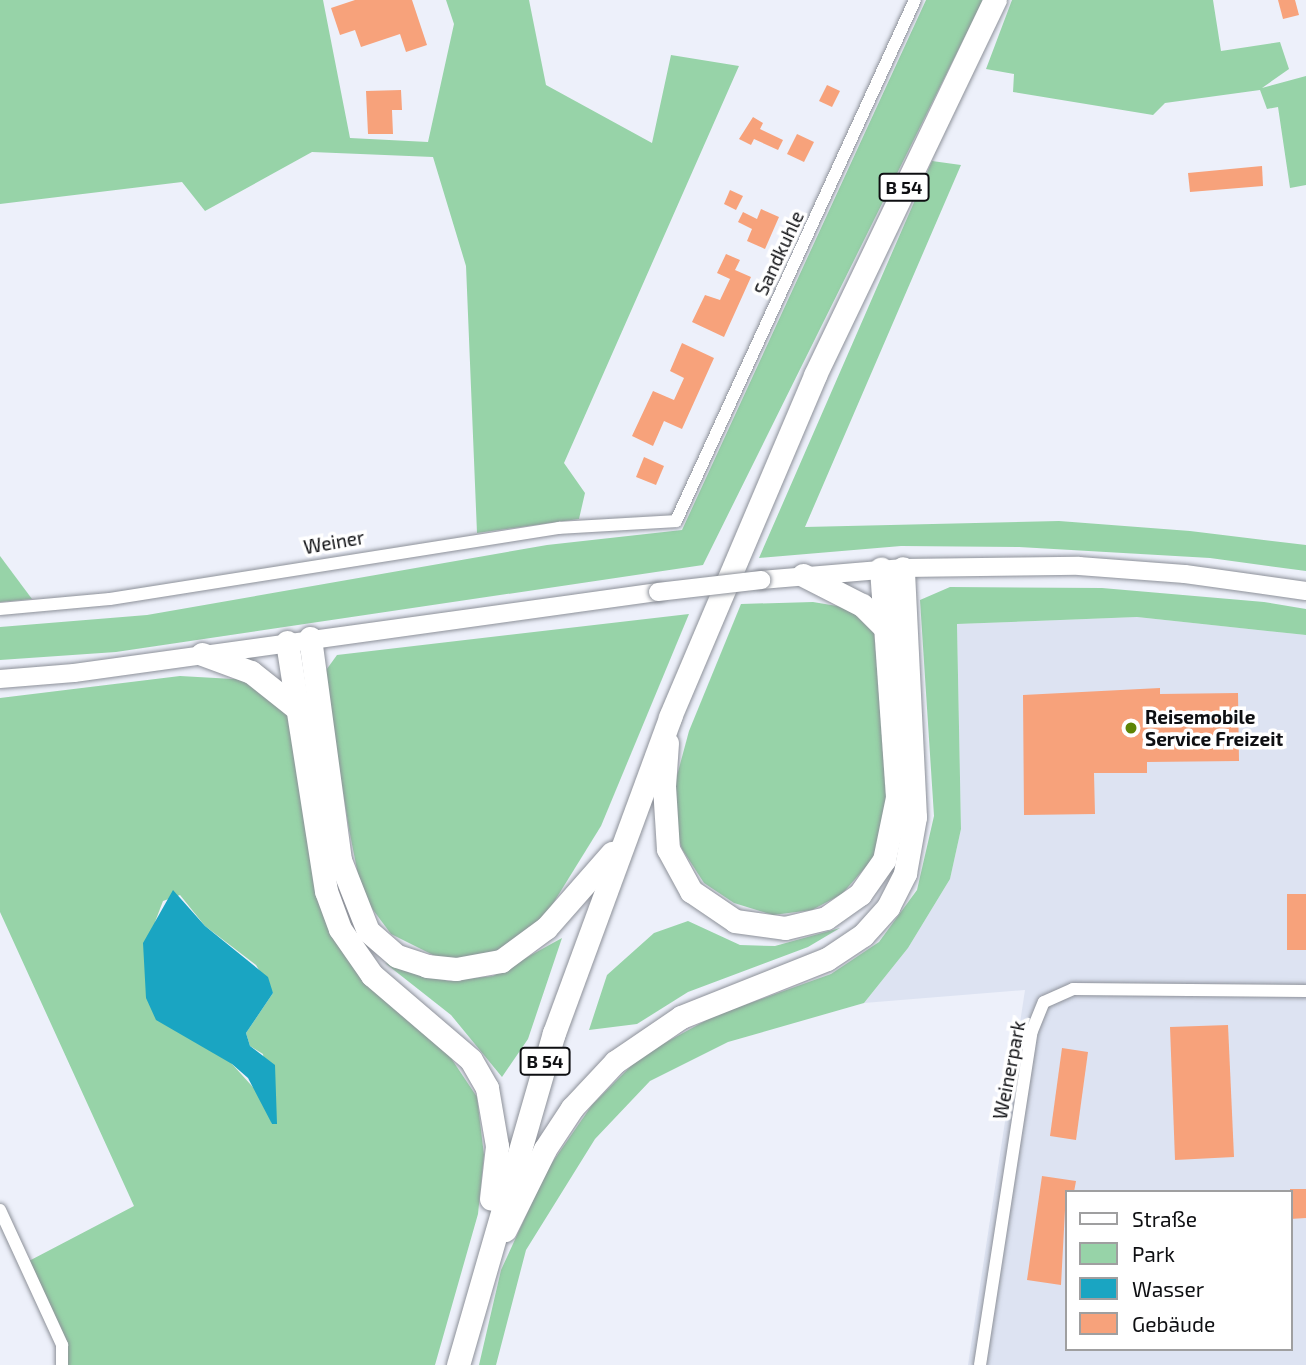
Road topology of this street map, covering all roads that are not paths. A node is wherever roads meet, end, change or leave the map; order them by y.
1 (915, 0) edge
2 (995, 0) edge
3 (676, 521) joint
4 (892, 569) junction
5 (803, 575) junction
6 (1306, 591) edge
7 (0, 609) edge
8 (887, 631) junction
9 (310, 638) junction
10 (287, 642) junction
11 (202, 654) junction
12 (0, 679) edge
13 (299, 710) junction
14 (670, 717) junction
15 (621, 843) junction
16 (1306, 991) edge
17 (0, 1210) edge
18 (479, 1283) junction
19 (62, 1365) edge
20 (458, 1365) edge
21 (980, 1365) edge

1 - 3 street, Sandkuhle
2 - 14 highway, B 54
3 - 7 street, Weiner
4 - 5 main road
4 - 6 main road
4 - 8 highway
4 - 18 highway
5 - 8 highway
5 - 9 main road, bridge
8 - 14 highway
9 - 10 main road
9 - 15 highway
10 - 11 main road
10 - 13 highway
11 - 12 main road
11 - 13 highway
13 - 18 highway
14 - 15 highway, B 54
15 - 18 highway, B 54
16 - 21 street, Weinerpark
17 - 19 street
18 - 20 highway, B 54

